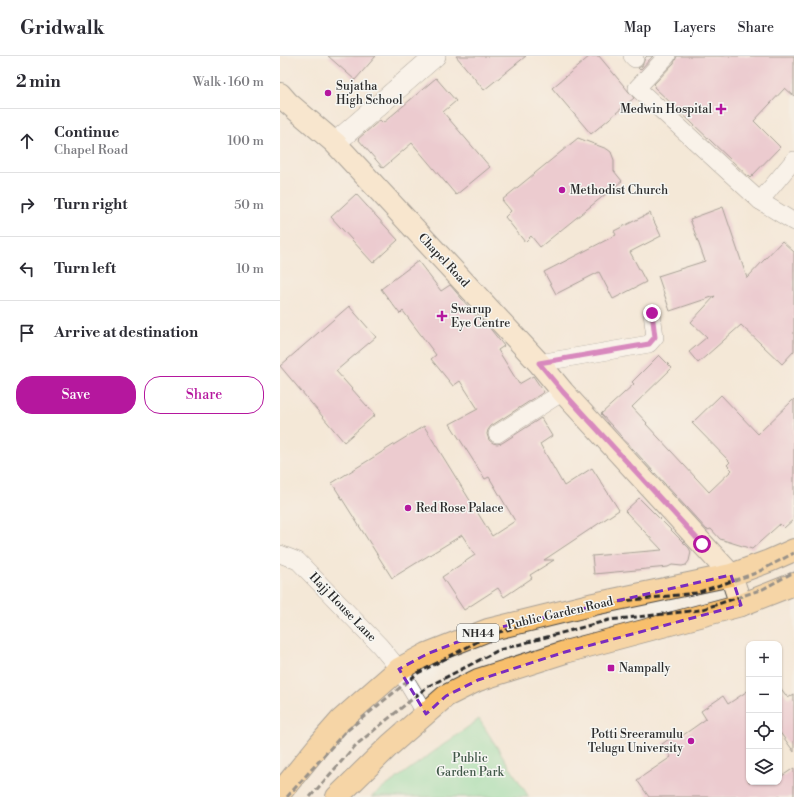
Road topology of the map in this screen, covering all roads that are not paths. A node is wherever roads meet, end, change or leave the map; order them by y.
1 (435, 56) edge
2 (667, 56) edge
3 (282, 103) edge
4 (335, 143) junction
5 (794, 160) edge
6 (760, 201) junction
7 (794, 222) edge
8 (652, 313) dead end
9 (539, 363) junction
10 (563, 392) junction
11 (497, 434) dead end
12 (794, 550) edge
13 (280, 554) edge
14 (731, 575) junction
15 (794, 584) edge
16 (741, 605) junction
17 (399, 669) junction
18 (426, 714) junction
19 (280, 793) edge
20 (337, 797) edge

1 - 4 street
2 - 6 street
3 - 4 main road, Chapel Road
4 - 9 main road, Chapel Road
5 - 6 street
6 - 7 street
8 - 9 street
9 - 10 main road, Chapel Road
10 - 11 street
10 - 14 main road, Chapel Road
12 - 14 highway, NH44
13 - 17 street, Hajj House Lane
14 - 16 main road
14 - 17 highway, Public Garden Road / NH44
15 - 16 highway
16 - 18 highway
17 - 18 street, Hajj House Lane
17 - 19 highway, Public Garden Road / NH44
18 - 20 highway

